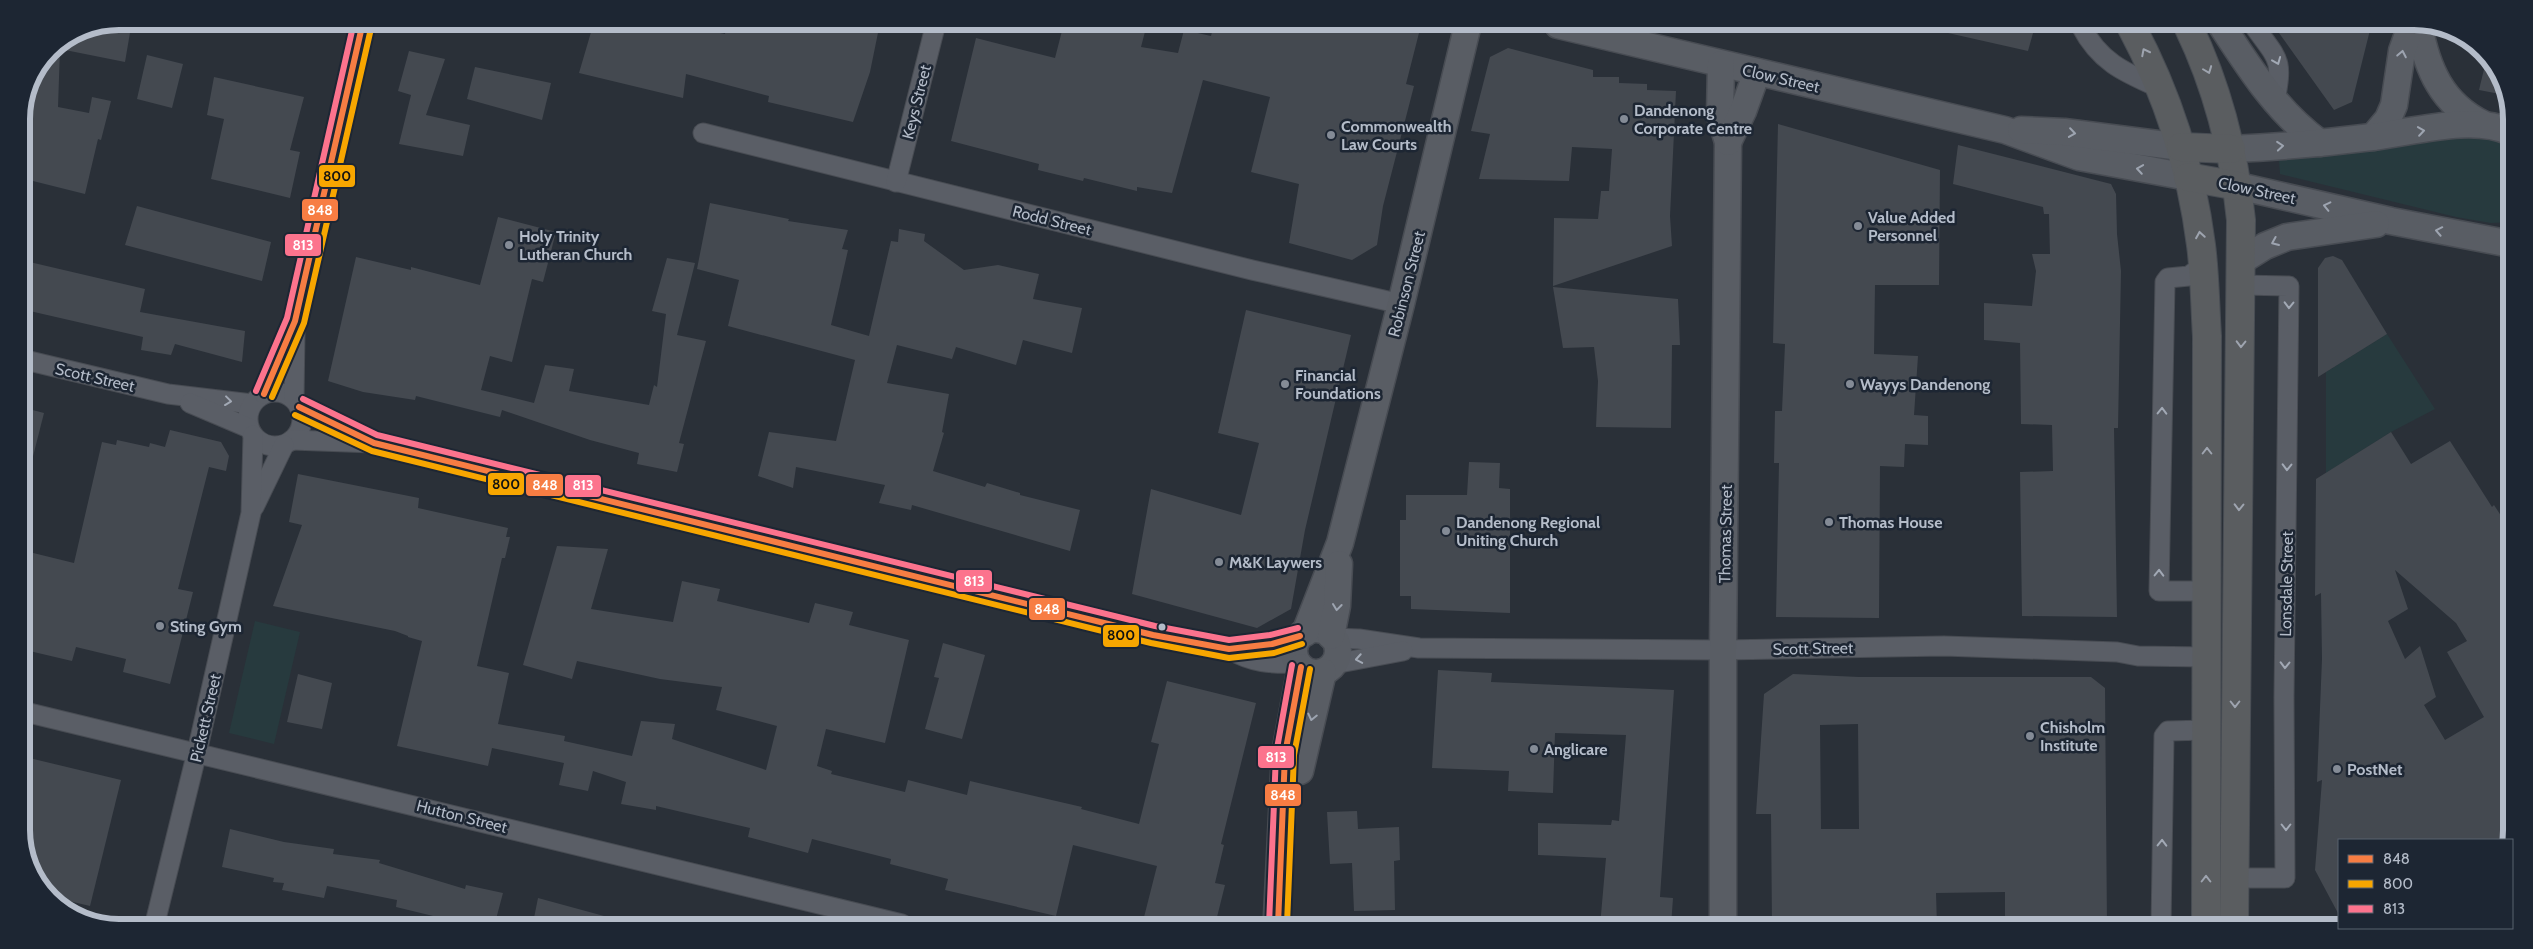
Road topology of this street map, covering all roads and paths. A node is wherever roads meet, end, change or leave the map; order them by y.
1 (361, 30) edge
2 (934, 30) edge
3 (1467, 30) edge
4 (1582, 30) edge
5 (2084, 30) edge
6 (2133, 30) edge
7 (2190, 30) edge
8 (2225, 30) edge
9 (2257, 30) edge
10 (2410, 30) edge
11 (2420, 30) edge
12 (1721, 64) junction
13 (1757, 72) junction
14 (2162, 89) junction
15 (2275, 101) junction
16 (2483, 124) junction
17 (2005, 130) junction
18 (2503, 130) edge
19 (703, 133) dead end
20 (2373, 137) junction
21 (1728, 142) junction
22 (2320, 143) junction
23 (2181, 146) junction
24 (2231, 149) junction
25 (2188, 176) junction
26 (896, 182) junction
27 (2238, 186) junction
28 (2391, 221) junction
29 (2503, 239) edge
30 (2203, 265) junction
31 (2241, 273) junction
32 (1401, 304) junction
33 (295, 321) junction
34 (30, 361) edge
35 (168, 394) junction
36 (258, 399) junction
37 (296, 403) junction
38 (251, 431) junction
39 (288, 442) junction
40 (374, 443) junction
41 (251, 513) junction
42 (1340, 543) junction
43 (2207, 591) junction
44 (1303, 634) junction
45 (1332, 637) junction
46 (1419, 648) junction
47 (1229, 649) junction
48 (1723, 650) junction
49 (2206, 657) junction
50 (1314, 666) junction
51 (30, 713) edge
52 (2206, 730) junction
53 (197, 752) junction
54 (2235, 878) junction
55 (156, 919) edge
56 (882, 919) edge
57 (1277, 919) edge
58 (1288, 919) edge
59 (1723, 919) edge
60 (2162, 919) edge
61 (2206, 919) edge
62 (2234, 919) edge

1 - 33 street
2 - 26 street, Keys Street
3 - 32 street, Robinson Street
4 - 12 street, Clow Street
5 - 14 street
14 -> 6 highway
7 -> 24 highway
8 - 15 street
9 -> 15 street
20 -> 10 street
11 - 16 street
12 - 13 street, Clow Street
12 - 21 street, Thomas Street
13 - 17 street, Clow Street
13 - 21 street, Thomas Street
14 - 23 highway
15 - 22 street
16 - 18 street, Clow Street
20 -> 16 street, Clow Street
17 -> 23 street, Clow Street
25 -> 17 street, Clow Street
19 - 26 street, Rodd Street
20 - 22 street, Clow Street
21 - 48 street, Thomas Street
24 -> 22 street, Clow Street
23 - 24 highway, Clow Street
23 - 25 highway
24 - 27 highway
25 - 27 highway, Clow Street
30 -> 25 highway
26 - 32 street, Rodd Street
28 -> 27 street, Clow Street
27 - 31 highway
29 -> 28 street, Clow Street
28 -> 31 street
43 -> 30 highway
43 -> 30 street
31 -> 54 highway
31 -> 54 street, Lonsdale Street
32 - 42 street, Robinson Street
33 - 36 street
33 - 37 street
34 - 35 street, Scott Street
35 -> 36 street, Scott Street
35 - 38 street, Scott Street
36 - 37 street
36 - 38 street
37 - 39 street
37 - 40 street, Scott Street
38 - 39 street
38 - 41 street, Pickett Street
39 - 40 street, Scott Street
39 - 41 street, Pickett Street
40 - 47 street, Scott Street
41 - 53 street, Pickett Street
42 - 44 street, Robinson Street
42 -> 45 street, Robinson Street
43 - 49 highway
44 - 45 street
44 - 47 street, Scott Street
44 - 50 street
45 - 46 street, Scott Street
45 - 50 street
46 - 48 street, Scott Street
46 -> 50 street, Scott Street
47 - 50 street, Scott Street
48 - 49 street, Scott Street
48 - 59 street, Thomas Street
49 - 52 highway
50 - 57 street
50 -> 58 street
51 - 53 street, Hutton Street
60 -> 52 street
61 -> 52 highway
53 - 55 street, Pickett Street
53 - 56 street, Hutton Street
54 - 62 highway

